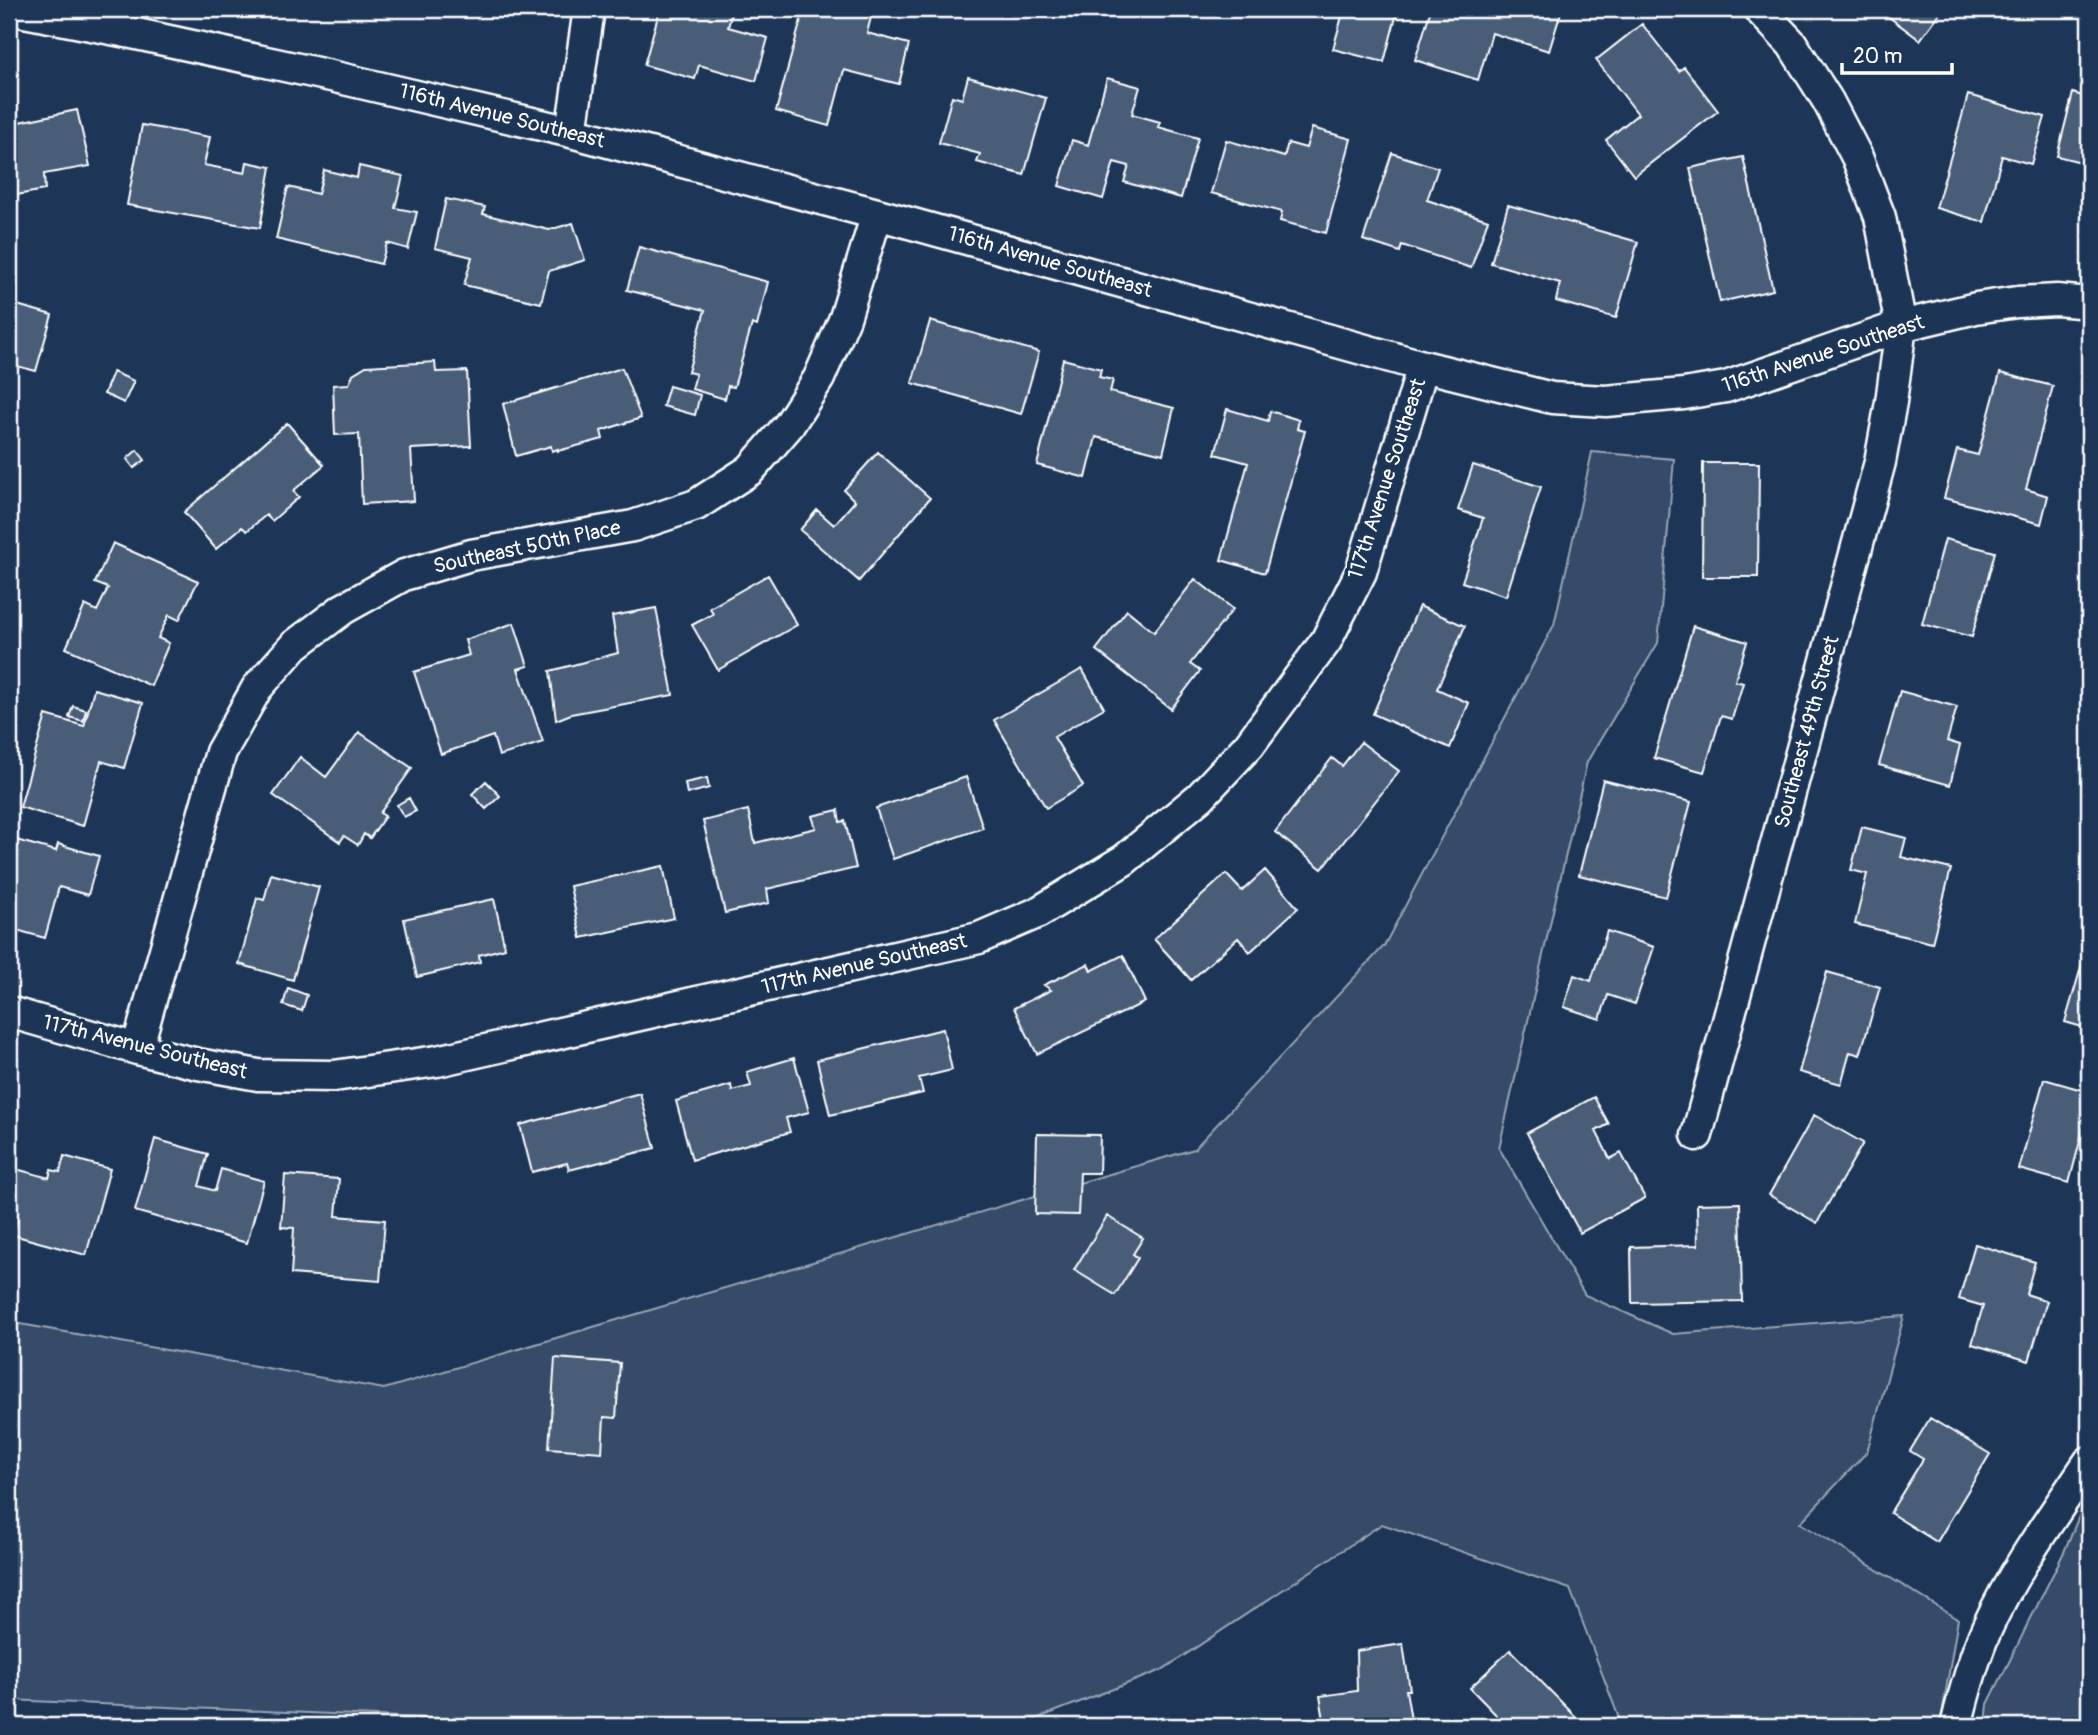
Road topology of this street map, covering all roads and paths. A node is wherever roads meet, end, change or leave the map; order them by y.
1 (9, 9) edge
2 (589, 9) edge
3 (1759, 9) edge
4 (571, 132) junction
5 (877, 214) junction
6 (2089, 303) edge
7 (1901, 326) junction
8 (1423, 366) junction
9 (9, 1012) edge
10 (137, 1049) junction
11 (1697, 1135) dead end
12 (2089, 1462) edge
13 (1956, 1726) edge

1 - 4 street, 116th Avenue Southeast
2 - 4 street
3 - 7 street, Southeast 49th Street
4 - 5 street, 116th Avenue Southeast
5 - 8 street, 116th Avenue Southeast
5 - 10 street, Southeast 50th Place
6 - 7 street, 116th Avenue Southeast
7 - 8 street, 116th Avenue Southeast
7 - 11 street, Southeast 49th Street
8 - 10 street, 117th Avenue Southeast
9 - 10 street, 117th Avenue Southeast
12 - 13 street

